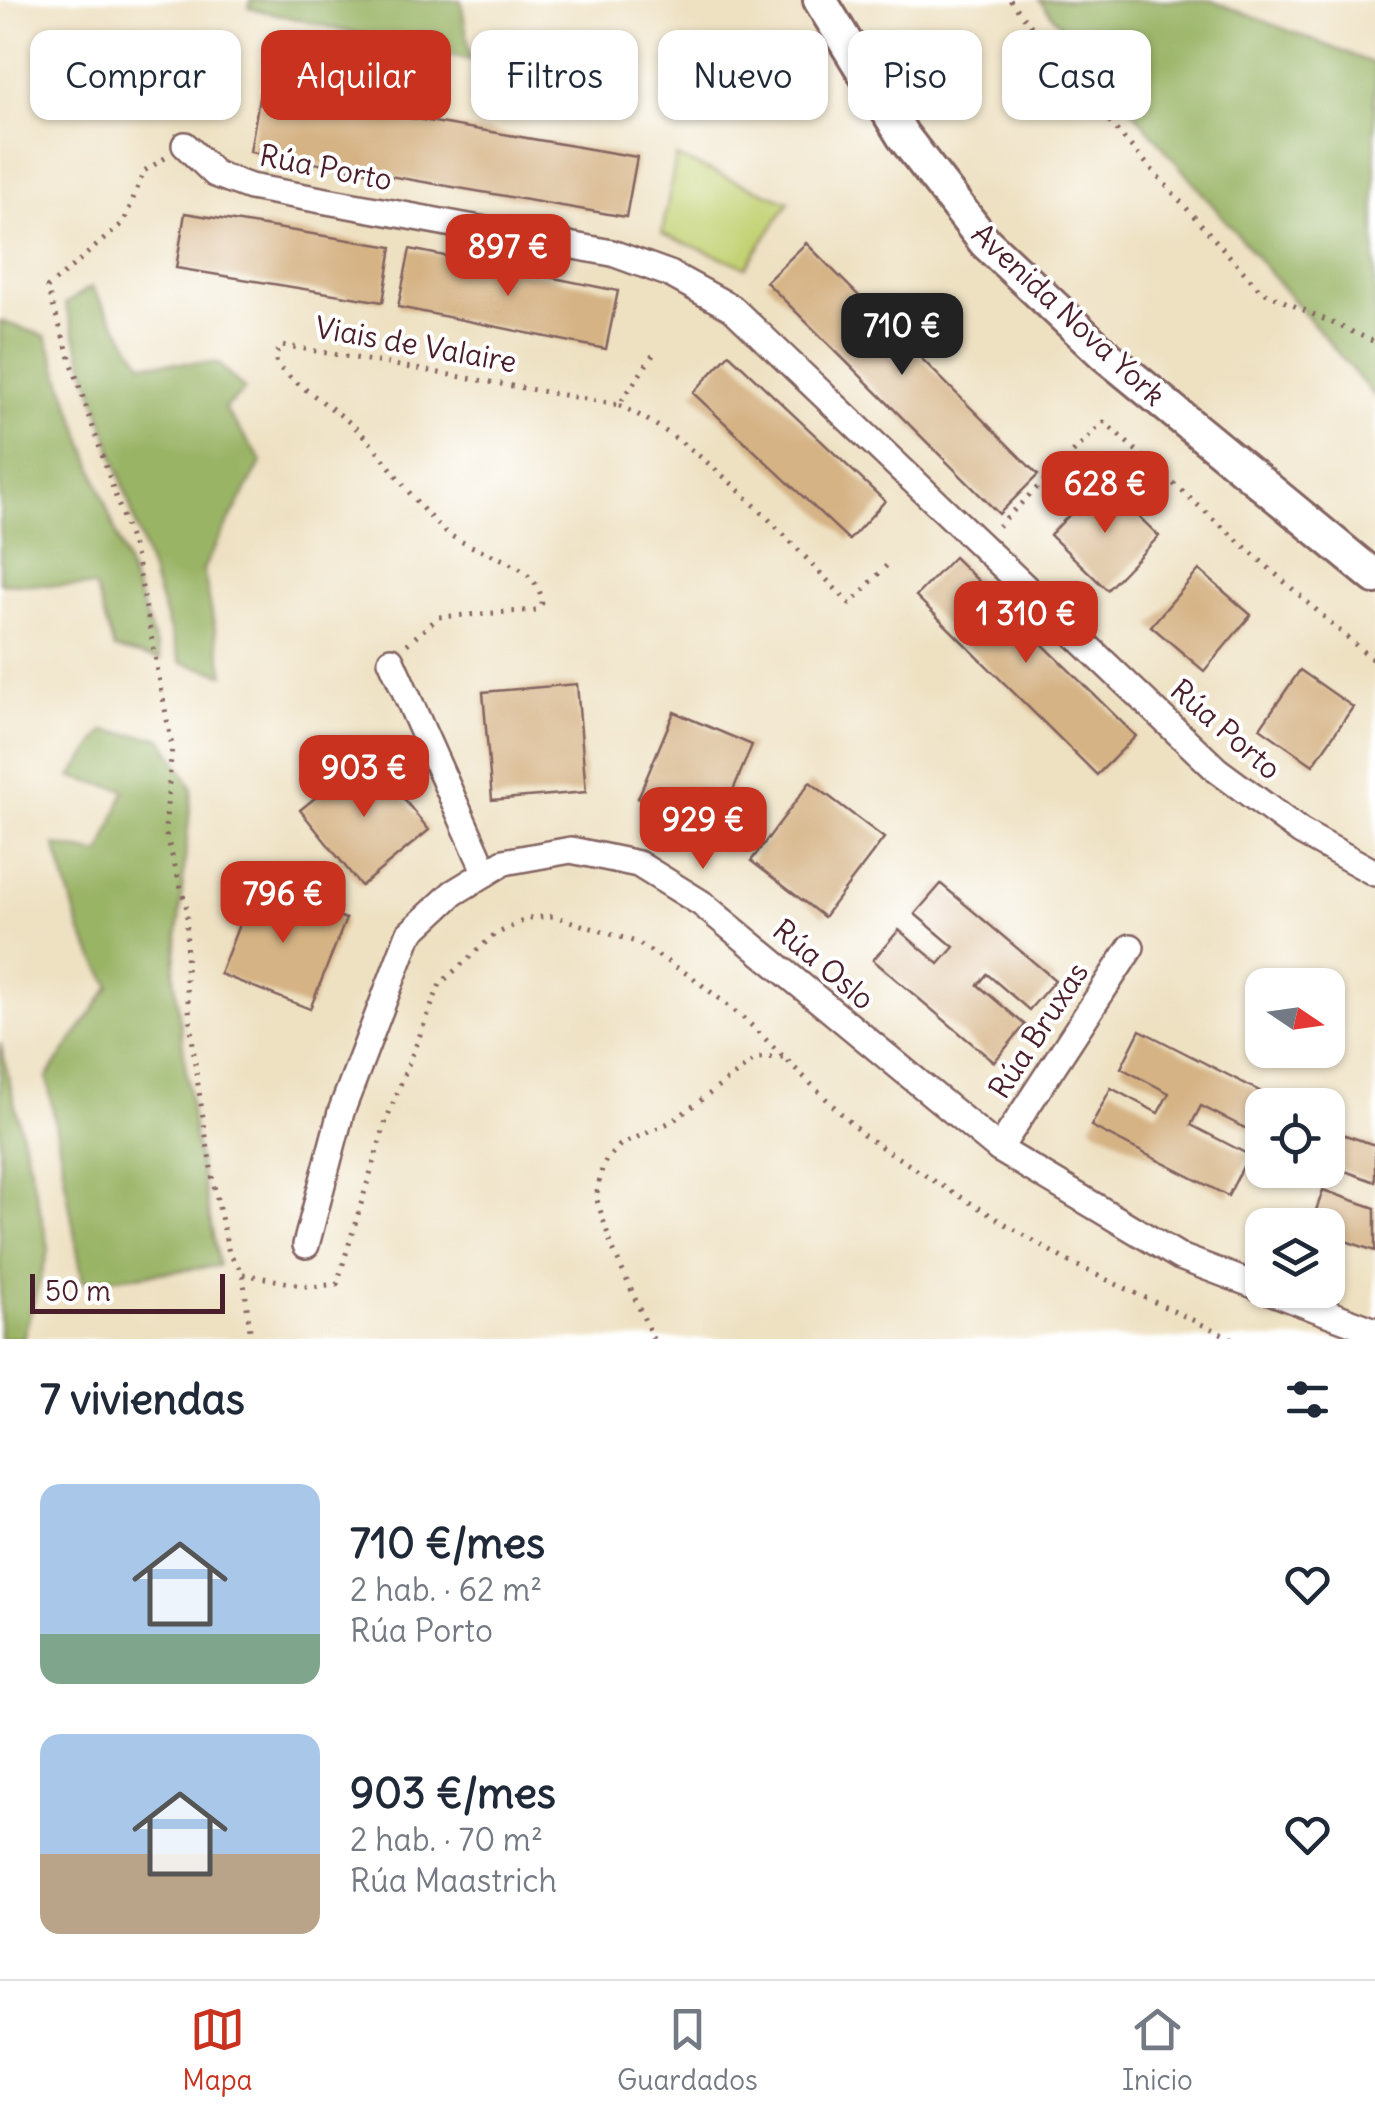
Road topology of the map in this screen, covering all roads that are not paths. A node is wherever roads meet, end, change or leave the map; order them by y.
1 (820, 0) edge
2 (185, 146) road end
3 (1375, 577) edge
4 (392, 660) road end
5 (486, 873) junction
6 (1375, 873) edge
7 (1131, 946) dead end
8 (1000, 1150) junction
9 (306, 1245) dead end
10 (1245, 1281) edge
11 (1315, 1308) edge
12 (1375, 1331) edge

1 - 3 street, Avenida Nova York
2 - 6 street, Rúa Porto
4 - 5 street
5 - 8 street, Rúa Oslo
5 - 9 street, Rúa Oslo
7 - 8 street, Rúa Bruxas
8 - 10 street, Rúa Oslo
11 - 12 street, Rúa Oslo

